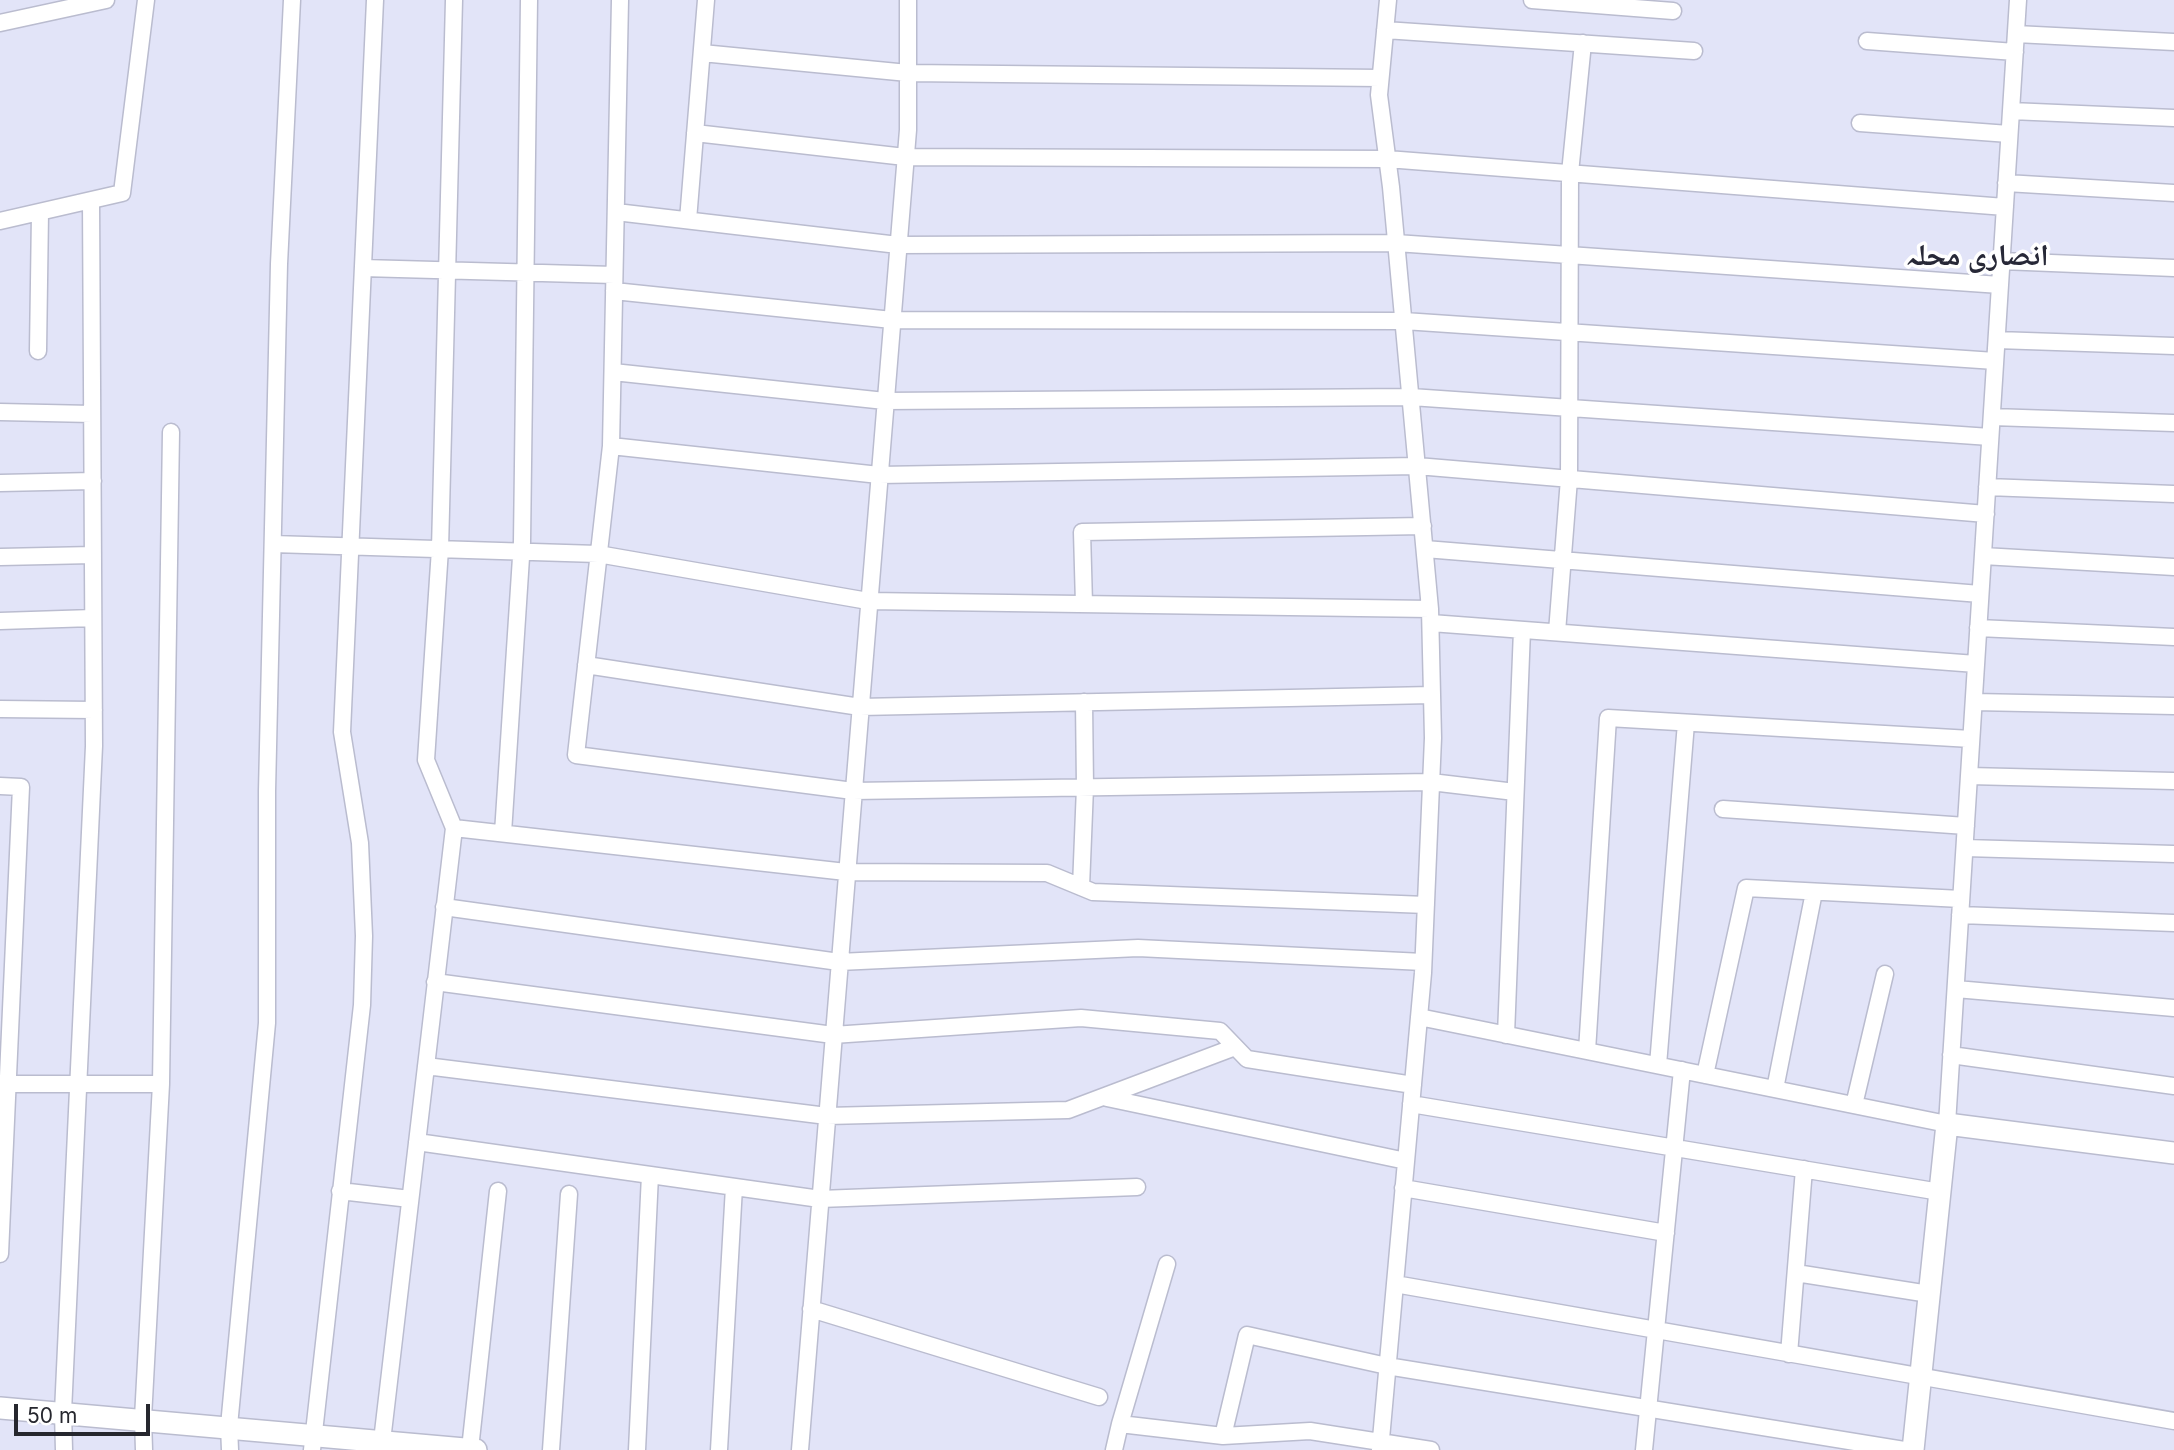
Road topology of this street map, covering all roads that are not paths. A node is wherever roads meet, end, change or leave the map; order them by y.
1 (23, 0) edge
2 (106, 0) edge
3 (146, 0) edge
4 (292, 0) edge
5 (375, 0) edge
6 (454, 0) edge
7 (529, 0) edge
8 (620, 0) edge
9 (706, 0) edge
10 (908, 0) edge
11 (1388, 0) edge
12 (1532, 0) edge
13 (2018, 0) edge
14 (1673, 10) dead end
15 (27, 18) junction
16 (0, 23) edge
17 (1385, 30) junction
18 (2016, 34) junction
19 (1867, 41) dead end
20 (2174, 42) edge
21 (1583, 43) junction
22 (1694, 51) dead end
23 (702, 52) junction
24 (2015, 52) junction
25 (908, 73) junction
26 (1380, 78) junction
27 (2011, 111) junction
28 (2174, 118) edge
29 (1860, 123) dead end
30 (695, 133) junction
31 (2010, 134) junction
32 (905, 157) junction
33 (1387, 159) junction
34 (1570, 173) junction
35 (2006, 183) junction
36 (2174, 192) edge
37 (91, 201) junction
38 (2005, 206) junction
39 (616, 212) junction
40 (40, 213) junction
41 (688, 220) junction
42 (0, 221) edge
43 (1396, 243) junction
44 (898, 245) junction
45 (1569, 255) junction
46 (2002, 261) junction
47 (363, 268) junction
48 (2174, 268) edge
49 (447, 270) junction
50 (526, 272) junction
51 (614, 283) junction
52 (2000, 285) junction
53 (892, 320) junction
54 (1404, 321) junction
55 (1569, 332) junction
56 (1997, 340) junction
57 (2174, 346) edge
58 (38, 351) dead end
59 (1995, 360) junction
60 (613, 372) junction
61 (1410, 397) junction
62 (885, 401) junction
63 (1569, 408) junction
64 (0, 412) edge
65 (92, 414) junction
66 (1992, 417) junction
67 (2174, 423) edge
68 (171, 432) dead end
69 (1990, 437) junction
70 (611, 446) junction
71 (1417, 466) junction
72 (879, 475) junction
73 (1569, 479) junction
74 (93, 481) junction
75 (0, 483) edge
76 (1987, 487) junction
77 (2174, 494) edge
78 (1986, 514) junction
79 (1423, 526) junction
80 (273, 544) junction
81 (350, 546) junction
82 (440, 549) junction
83 (1425, 549) junction
84 (521, 552) junction
85 (598, 554) junction
86 (93, 555) junction
87 (1983, 556) junction
88 (0, 557) edge
89 (1563, 560) junction
90 (2174, 567) edge
91 (1980, 594) junction
92 (868, 601) junction
93 (1084, 604) junction
94 (1431, 616) junction
95 (93, 618) junction
96 (0, 621) edge
97 (1978, 628) junction
98 (1522, 630) junction
99 (1557, 632) junction
100 (2174, 637) edge
101 (1976, 664) junction
102 (586, 665) junction
103 (1432, 695) junction
104 (1084, 702) junction
105 (1974, 702) junction
106 (2174, 706) edge
107 (860, 707) junction
108 (0, 709) edge
109 (94, 710) junction
110 (1686, 723) junction
111 (1971, 739) junction
112 (1969, 776) junction
113 (2174, 781) edge
114 (1431, 782) junction
115 (0, 786) edge
116 (1085, 787) junction
117 (853, 791) junction
118 (1515, 792) junction
119 (1723, 809) dead end
120 (1966, 826) junction
121 (454, 828) junction
122 (503, 833) junction
123 (1965, 848) junction
124 (2174, 854) edge
125 (0, 859) edge
126 (18, 859) junction
127 (846, 872) junction
128 (1081, 887) junction
129 (1814, 891) junction
130 (1426, 905) junction
131 (444, 906) junction
132 (1961, 907) junction
133 (2174, 923) edge
134 (7, 944) edge
135 (839, 962) junction
136 (1423, 962) junction
137 (1885, 974) dead end
138 (435, 982) junction
139 (1955, 989) junction
140 (2174, 1008) edge
141 (5, 1015) edge
142 (1419, 1017) junction
143 (833, 1035) junction
144 (1506, 1035) junction
145 (1235, 1047) junction
146 (1587, 1051) junction
147 (1951, 1055) junction
148 (1658, 1065) junction
149 (426, 1066) junction
150 (1682, 1070) junction
151 (1705, 1075) junction
152 (79, 1082) junction
153 (4, 1084) edge
154 (161, 1084) junction
155 (1413, 1085) junction
156 (2174, 1086) edge
157 (1775, 1089) junction
158 (1105, 1097) junction
159 (1411, 1104) junction
160 (1854, 1105) junction
161 (827, 1116) junction
162 (1947, 1124) junction
163 (417, 1142) junction
164 (1674, 1148) junction
165 (2174, 1153) edge
166 (1406, 1161) junction
167 (1804, 1169) junction
168 (650, 1175) junction
169 (734, 1187) junction
170 (1137, 1187) dead end
171 (1403, 1188) junction
172 (340, 1191) junction
173 (498, 1191) dead end
174 (1940, 1192) junction
175 (569, 1194) dead end
176 (410, 1199) junction
177 (820, 1199) junction
178 (1666, 1233) junction
179 (0, 1254) edge
180 (1167, 1264) dead end
181 (1796, 1273) junction
182 (1395, 1284) junction
183 (1929, 1294) junction
184 (811, 1309) junction
185 (1656, 1331) junction
186 (1789, 1354) junction
187 (1387, 1366) junction
188 (1920, 1378) junction
189 (1098, 1397) dead end
190 (0, 1408) edge
191 (1648, 1408) junction
192 (63, 1412) junction
193 (143, 1418) junction
194 (2174, 1421) edge
195 (1120, 1424) junction
196 (229, 1426) junction
197 (1223, 1436) junction
198 (382, 1441) junction
199 (312, 1442) edge
200 (1380, 1446) edge
201 (64, 1450) edge
202 (144, 1450) edge
203 (230, 1450) edge
204 (470, 1450) edge
205 (476, 1450) edge
206 (551, 1450) edge
207 (637, 1450) edge
208 (719, 1450) edge
209 (800, 1450) edge
210 (1114, 1450) edge
211 (1431, 1450) edge
212 (1644, 1450) edge
213 (1904, 1450) edge
214 (1913, 1450) edge

1 - 15 street
2 - 15 street
3 - 37 street
4 - 80 street
5 - 47 street
6 - 49 street
7 - 50 street
8 - 39 street
9 - 23 street
10 - 25 street
11 - 17 street
12 - 14 street
13 - 18 street
15 - 16 street
17 - 21 street
17 - 26 street
18 - 20 street
18 - 24 street
19 - 24 street
21 - 22 street
21 - 34 street
23 - 25 street
23 - 30 street
24 - 27 street
25 - 26 street
25 - 32 street
26 - 33 street
27 - 28 street
27 - 31 street
29 - 31 street
30 - 32 street
30 - 41 street
31 - 35 street
32 - 33 street
32 - 44 street
33 - 34 street
33 - 43 street
34 - 38 street
34 - 45 street
35 - 36 street
35 - 38 street
37 - 40 street
37 - 65 street
38 - 46 street
39 - 41 street
39 - 51 street
40 - 42 street
40 - 58 street
41 - 44 street
43 - 44 street
43 - 45 street
43 - 54 street
44 - 53 street
45 - 52 street
45 - 55 street
46 - 48 street
46 - 52 street
47 - 49 street
47 - 81 street
49 - 50 street
49 - 82 street
50 - 51 street
50 - 84 street
51 - 53 street
51 - 60 street
52 - 56 street
53 - 54 street
53 - 62 street
54 - 55 street
54 - 61 street
55 - 59 street
55 - 63 street
56 - 57 street
56 - 59 street
59 - 66 street
60 - 62 street
60 - 70 street
61 - 62 street
61 - 63 street
61 - 71 street
62 - 72 street
63 - 69 street
63 - 73 street
64 - 65 street
65 - 74 street
66 - 67 street
66 - 69 street
68 - 154 street
69 - 76 street
70 - 72 street
70 - 85 street
71 - 72 street
71 - 73 street
71 - 79 street
72 - 92 street
73 - 78 street
73 - 89 street
74 - 75 street
74 - 86 street
76 - 77 street
76 - 78 street
78 - 87 street
79 - 83 street
79 - 93 street
80 - 81 street
80 - 196 street
81 - 82 street
81 - 172 street
82 - 84 street
82 - 121 street
83 - 89 street
83 - 94 street
84 - 85 street
84 - 122 street
85 - 92 street
85 - 102 street
86 - 88 street
86 - 95 street
87 - 90 street
87 - 91 street
89 - 91 street
89 - 99 street
91 - 97 street
92 - 93 street
92 - 107 street
93 - 94 street
94 - 98 street
94 - 103 street
95 - 96 street
95 - 109 street
97 - 100 street
97 - 101 street
98 - 99 street
98 - 118 street
99 - 101 street
101 - 105 street
102 - 107 street
102 - 117 street
103 - 104 street
103 - 114 street
104 - 107 street
104 - 116 street
105 - 106 street
105 - 111 street
107 - 117 street
108 - 109 street
109 - 152 street
110 - 111 street
110 - 146 street
110 - 148 street
111 - 112 street
112 - 113 street
112 - 120 street
114 - 116 street
114 - 118 street
114 - 130 street
115 - 126 street
116 - 117 street
116 - 128 street
117 - 127 street
118 - 144 street
119 - 120 street
120 - 123 street
121 - 122 street
121 - 131 street
122 - 127 street
123 - 124 street
123 - 132 street
125 - 126 street
126 - 134 street
127 - 128 street
127 - 135 street
128 - 130 street
129 - 132 street
129 - 151 street
129 - 157 street
130 - 136 street
131 - 135 street
131 - 138 street
132 - 133 street
132 - 139 street
134 - 141 street
135 - 136 street
135 - 143 street
136 - 142 street
137 - 160 street
138 - 143 street
138 - 149 street
139 - 140 street
139 - 147 street
141 - 153 street
142 - 144 street
142 - 155 street
143 - 145 street
143 - 161 street
144 - 146 street
145 - 155 street
145 - 158 street
146 - 148 street
147 - 156 street
147 - 162 street
148 - 150 street
149 - 161 street
149 - 163 street
150 - 151 street
150 - 164 street
151 - 157 street
152 - 153 street
152 - 154 street
152 - 192 street
153 - 179 street
154 - 193 street
155 - 159 street
157 - 160 street
158 - 161 street
158 - 166 street
159 - 164 street
159 - 166 street
160 - 162 street
161 - 177 street
162 - 165 street
162 - 174 street
163 - 168 street
163 - 176 street
164 - 167 street
164 - 178 street
166 - 171 street
167 - 174 street
167 - 181 street
168 - 169 street
168 - 207 street
169 - 177 street
169 - 208 street
170 - 177 street
171 - 178 street
171 - 182 street
172 - 176 street
172 - 199 street
173 - 204 street
174 - 183 street
175 - 206 street
176 - 198 street
177 - 184 street
178 - 185 street
180 - 195 street
181 - 183 street
181 - 186 street
182 - 185 street
182 - 187 street
183 - 188 street
184 - 189 street
184 - 209 street
185 - 186 street
185 - 191 street
186 - 188 street
187 - 191 street
187 - 197 street
187 - 200 street
188 - 194 street
188 - 214 street
190 - 192 street
191 - 212 street
191 - 213 street
192 - 193 street
192 - 201 street
193 - 196 street
193 - 202 street
195 - 197 street
195 - 210 street
196 - 199 street
196 - 203 street
197 - 200 street
198 - 199 street
198 - 204 street
200 - 211 street
204 - 205 street

